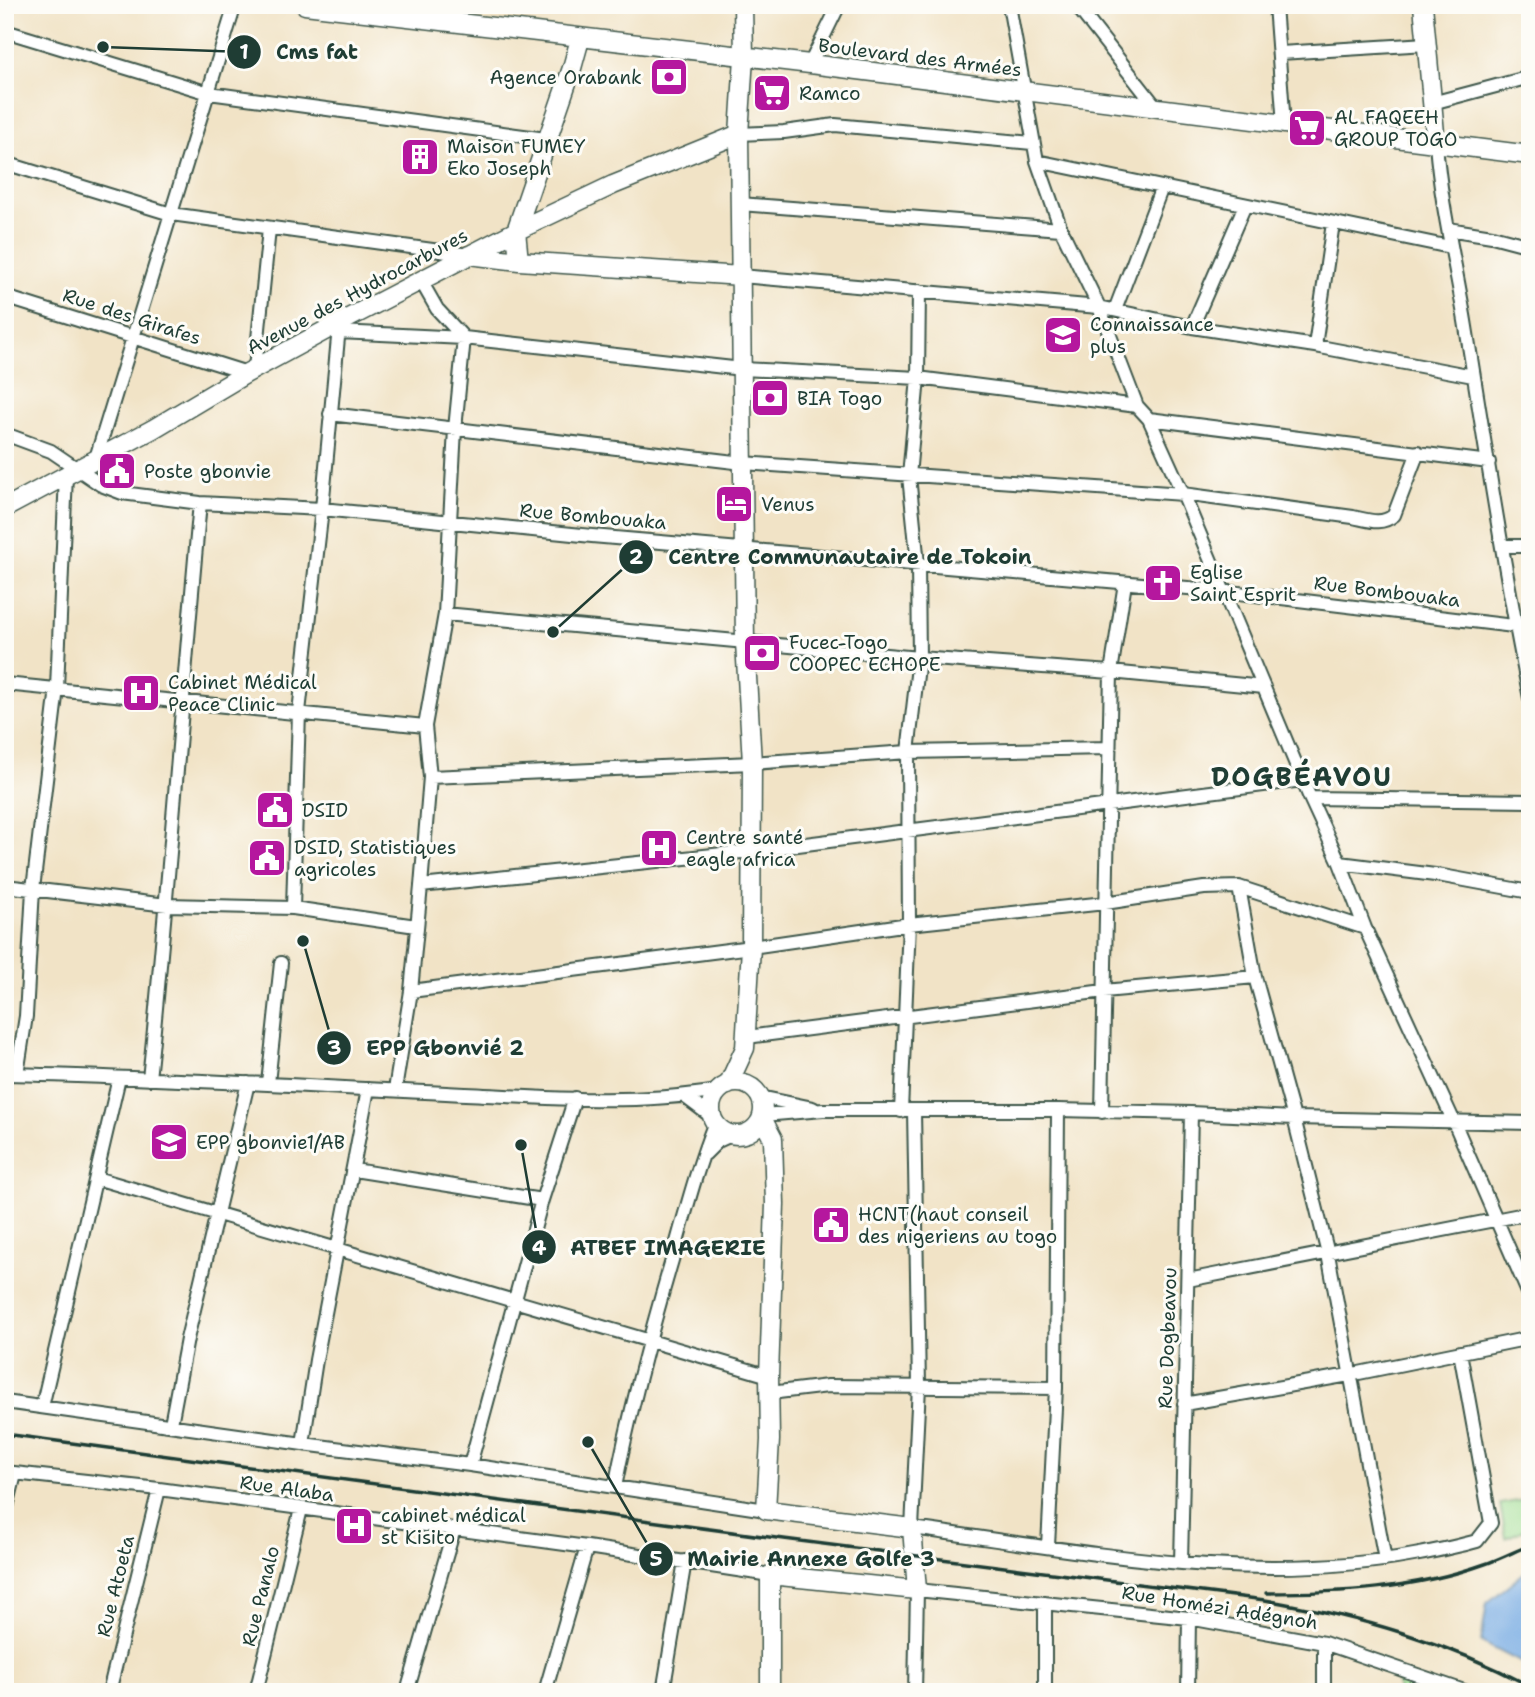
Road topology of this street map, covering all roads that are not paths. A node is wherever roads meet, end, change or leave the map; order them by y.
1 (235, 5) edge
2 (305, 5) edge
3 (743, 5) edge
4 (839, 5) edge
5 (1009, 5) edge
6 (1076, 5) edge
7 (1275, 5) edge
8 (1426, 6) edge
9 (356, 9) edge
10 (5, 31) edge
11 (580, 39) junction
12 (1427, 44) junction
13 (1280, 52) junction
14 (744, 57) junction
15 (810, 64) junction
16 (1530, 77) edge
17 (1023, 91) junction
18 (209, 93) junction
19 (1432, 103) junction
20 (1156, 107) junction
21 (1284, 125) junction
22 (739, 134) junction
23 (546, 139) junction
24 (1032, 143) junction
25 (1436, 144) junction
26 (1530, 155) edge
27 (1037, 161) junction
28 (5, 163) edge
29 (1162, 187) junction
30 (740, 204) junction
31 (1245, 205) junction
32 (171, 214) junction
33 (1333, 223) junction
34 (269, 229) junction
35 (1061, 229) junction
36 (1448, 229) junction
37 (516, 231) junction
38 (1530, 246) edge
39 (1450, 247) junction
40 (469, 255) junction
41 (519, 261) junction
42 (741, 276) junction
43 (421, 281) junction
44 (919, 291) junction
45 (5, 297) edge
46 (1099, 307) junction
47 (1115, 310) junction
48 (1192, 327) junction
49 (339, 328) junction
50 (134, 337) junction
51 (464, 338) junction
52 (1315, 346) junction
53 (742, 369) junction
54 (251, 371) junction
55 (1473, 376) junction
56 (918, 379) junction
57 (1138, 407) junction
58 (330, 414) junction
59 (1149, 419) junction
60 (454, 429) junction
61 (5, 434) edge
62 (1418, 452) junction
63 (96, 458) junction
64 (1489, 462) junction
65 (743, 463) junction
66 (71, 472) junction
67 (909, 475) junction
68 (1183, 494) junction
69 (200, 503) junction
70 (5, 508) edge
71 (322, 509) junction
72 (451, 522) junction
73 (1502, 546) junction
74 (1530, 546) edge
75 (746, 549) junction
76 (918, 564) junction
77 (1125, 583) junction
78 (1222, 591) junction
79 (444, 614) junction
80 (1515, 625) junction
81 (1530, 628) edge
82 (746, 642) junction
83 (919, 658) junction
84 (1111, 672) junction
85 (5, 684) edge
86 (1264, 687) junction
87 (57, 688) junction
88 (1530, 698) edge
89 (181, 701) junction
90 (299, 712) junction
91 (425, 726) junction
92 (1109, 748) junction
93 (908, 752) junction
94 (752, 763) junction
95 (430, 776) junction
96 (1303, 780) junction
97 (1310, 798) junction
98 (1530, 801) edge
99 (1107, 806) junction
100 (909, 831) junction
101 (751, 851) junction
102 (1340, 863) junction
103 (5, 886) edge
104 (421, 886) junction
105 (1239, 887) junction
106 (33, 888) junction
107 (1530, 892) edge
108 (1105, 903) junction
109 (167, 905) junction
110 (293, 908) junction
111 (909, 924) junction
112 (416, 926) junction
113 (1365, 928) junction
114 (751, 947) junction
115 (281, 963) dead end
116 (1255, 978) junction
117 (411, 991) junction
118 (1104, 991) junction
119 (905, 1017) junction
120 (746, 1043) junction
121 (11, 1074) edge
122 (119, 1078) junction
123 (149, 1079) junction
124 (248, 1083) junction
125 (268, 1083) junction
126 (722, 1088) junction
127 (368, 1089) junction
128 (395, 1090) junction
129 (684, 1097) junction
130 (575, 1098) junction
131 (759, 1104) junction
132 (823, 1110) junction
133 (1058, 1110) junction
134 (908, 1111) junction
135 (1102, 1112) junction
136 (1191, 1113) junction
137 (1294, 1118) junction
138 (714, 1120) junction
139 (1454, 1122) junction
140 (1530, 1123) edge
141 (735, 1135) junction
142 (702, 1157) junction
143 (774, 1165) junction
144 (354, 1170) junction
145 (96, 1178) junction
146 (542, 1200) junction
147 (1530, 1213) edge
148 (216, 1214) junction
149 (1496, 1220) junction
150 (337, 1248) junction
151 (1328, 1254) junction
152 (1188, 1280) junction
153 (1530, 1297) edge
154 (514, 1300) junction
155 (1530, 1338) edge
156 (649, 1339) junction
157 (1460, 1352) junction
158 (1349, 1375) junction
159 (770, 1385) junction
160 (919, 1386) junction
161 (1056, 1388) junction
162 (5, 1402) edge
163 (1184, 1404) junction
164 (42, 1408) junction
165 (170, 1424) junction
166 (303, 1444) junction
167 (470, 1465) junction
168 (10, 1473) edge
169 (615, 1487) junction
170 (159, 1489) junction
171 (301, 1509) junction
172 (766, 1510) junction
173 (5, 1515) edge
174 (912, 1528) junction
175 (454, 1529) junction
176 (587, 1546) junction
177 (1048, 1546) junction
178 (685, 1560) junction
179 (1385, 1560) junction
180 (1181, 1563) junction
181 (770, 1575) junction
182 (917, 1590) junction
183 (1045, 1603) junction
184 (1189, 1618) junction
185 (1324, 1643) junction
186 (1465, 1691) edge
187 (109, 1692) edge
188 (256, 1692) edge
189 (407, 1692) edge
190 (545, 1692) edge
191 (663, 1692) edge
192 (771, 1692) edge
193 (915, 1692) edge
194 (1045, 1692) edge
195 (1188, 1692) edge
196 (1324, 1692) edge

1 - 18 street
2 - 9 main road, Boulevard des Armées
3 - 14 main road
4 - 15 street
5 - 17 street
6 - 20 street
7 - 13 street
8 - 12 main road
9 - 11 main road, Boulevard des Armées
10 - 18 street
11 - 14 main road, Boulevard des Armées
11 - 23 main road
12 - 13 street
12 - 19 main road
13 - 21 street
14 - 15 main road, Boulevard des Armées
14 - 22 main road
15 - 17 main road, Boulevard des Armées
16 - 19 street
17 - 20 main road, Boulevard des Armées
17 - 24 street
18 - 23 street
18 - 32 street
19 - 25 main road
20 - 21 main road, Boulevard des Armées
21 - 25 main road, Boulevard des Armées
22 - 24 street
22 - 30 main road
22 - 37 main road, Avenue des Hydrocarbures
23 - 37 main road
24 - 27 street
25 - 26 main road, Boulevard des Armées
25 - 36 street
27 - 29 street
27 - 35 street
28 - 32 street
29 - 31 street
29 - 47 street
30 - 35 street
30 - 42 main road
31 - 33 street
31 - 48 street
32 - 34 street
32 - 50 street
33 - 39 street
33 - 52 street
34 - 40 street
34 - 54 street
35 - 46 street
36 - 38 street
36 - 39 street
37 - 40 main road, Avenue des Hydrocarbures
37 - 41 main road
39 - 55 street
40 - 41 main road
40 - 43 main road, Avenue des Hydrocarbures
41 - 42 main road
42 - 44 street
42 - 53 main road
43 - 49 main road, Avenue des Hydrocarbures
43 - 51 street
44 - 46 street
44 - 56 street
45 - 50 street, Rue des Girafes
46 - 47 street
46 - 57 street
47 - 48 street
48 - 52 street
49 - 51 street
49 - 54 main road, Avenue des Hydrocarbures
49 - 58 street
50 - 54 street, Rue des Girafes
50 - 63 street
51 - 53 street
51 - 60 street
52 - 55 street
53 - 56 street
53 - 65 main road
54 - 63 main road, Avenue des Hydrocarbures
55 - 64 street
56 - 57 street
56 - 67 street
57 - 59 street
58 - 60 street
58 - 71 street
59 - 62 street
59 - 68 street
60 - 65 street
60 - 72 street
61 - 66 street, Rue Bombouaka
62 - 64 street
62 - 68 street
63 - 66 main road, Avenue des Hydrocarbures
64 - 73 street
65 - 67 street
65 - 75 main road
66 - 69 street, Rue Bombouaka
66 - 70 main road, Avenue des Hydrocarbures
66 - 87 street
67 - 68 street
67 - 76 street
68 - 78 street
69 - 71 street, Rue Bombouaka
69 - 89 street
71 - 72 street, Rue Bombouaka
71 - 90 street
72 - 75 street, Rue Bombouaka
72 - 79 street
73 - 74 street
73 - 80 street
75 - 76 street, Rue Bombouaka
75 - 82 main road
76 - 77 street, Rue Bombouaka
76 - 83 street
77 - 78 street, Rue Bombouaka
77 - 84 street
78 - 80 street, Rue Bombouaka
78 - 86 street
79 - 82 street
79 - 91 street
80 - 81 street, Rue Bombouaka
80 - 88 street
82 - 83 street
82 - 94 main road
83 - 84 street
83 - 93 street
84 - 86 street
84 - 92 street
85 - 87 street
86 - 96 street
87 - 89 street
87 - 106 street
89 - 90 street
89 - 109 street
90 - 91 street
90 - 110 street
91 - 95 street
92 - 93 street
92 - 99 street
93 - 94 street
93 - 100 street
94 - 95 street
94 - 101 main road
95 - 104 street
96 - 97 street
96 - 99 street
97 - 98 street
97 - 102 street
99 - 100 street
99 - 108 street
100 - 101 street
100 - 111 street
101 - 104 street
101 - 114 main road
102 - 107 street
102 - 113 street
103 - 106 street
104 - 112 street
105 - 108 street
105 - 113 street
105 - 116 street
106 - 109 street
106 - 121 street
108 - 111 street
108 - 118 street
109 - 110 street
109 - 123 street
110 - 112 street
111 - 114 street
111 - 119 street
112 - 117 street
113 - 139 street
114 - 117 street
114 - 120 main road
115 - 125 street
116 - 118 street
116 - 137 street
117 - 128 street
118 - 119 street
118 - 135 street
119 - 120 street
119 - 134 street
120 - 126 main road
120 - 131 main road
121 - 122 street
122 - 123 street
122 - 145 street
123 - 124 street
124 - 125 street
124 - 148 street
125 - 127 street
126 - 129 street
126 - 131 main road
126 - 138 main road
127 - 128 street
127 - 144 street
128 - 130 street
129 - 130 street
129 - 138 street
130 - 146 street
131 - 132 street
131 - 132 street
131 - 141 main road
131 - 143 main road
132 - 134 street
133 - 134 street
133 - 135 street
133 - 161 street
134 - 160 street
135 - 136 street
136 - 137 street
136 - 152 street, Rue Dogbeavou
137 - 139 street
137 - 151 street
138 - 141 main road
138 - 142 street
139 - 140 street
139 - 149 street
141 - 142 street
141 - 143 main road
142 - 156 street
143 - 159 main road
144 - 146 street
144 - 150 street
145 - 148 street
145 - 164 street
146 - 154 street
147 - 149 street
148 - 150 street
148 - 165 street
149 - 151 street
149 - 153 street
150 - 154 street
150 - 166 street
151 - 152 street
151 - 158 street
152 - 163 street, Rue Dogbeavou
154 - 156 street
154 - 167 street
155 - 157 street
156 - 159 street
156 - 169 street
157 - 158 street
157 - 179 street
158 - 163 street
158 - 179 street
159 - 160 street
159 - 172 main road
160 - 161 street
160 - 174 street
161 - 177 street
162 - 164 street
163 - 180 street, Rue Dogbeavou
164 - 165 street
165 - 166 street
166 - 167 street
167 - 169 street
168 - 170 street, Rue Alaba
168 - 173 street
169 - 172 street
170 - 171 street, Rue Alaba
170 - 187 street, Rue Atoeta
171 - 175 street, Rue Alaba
171 - 188 street, Rue Panalo
172 - 174 main road
174 - 177 street
174 - 182 main road
175 - 176 street, Rue Alaba
175 - 189 street
176 - 178 street, Rue Alaba
176 - 190 street
177 - 180 street
178 - 181 street, Rue Alaba
178 - 191 street
179 - 180 street
181 - 182 main road
181 - 192 main road
182 - 183 street, Rue Homézi Adégnoh
182 - 193 street
183 - 184 street, Rue Homézi Adégnoh
183 - 194 street
184 - 185 street, Rue Homézi Adégnoh
184 - 195 street
185 - 186 street, Rue Homézi Adégnoh
185 - 196 street

